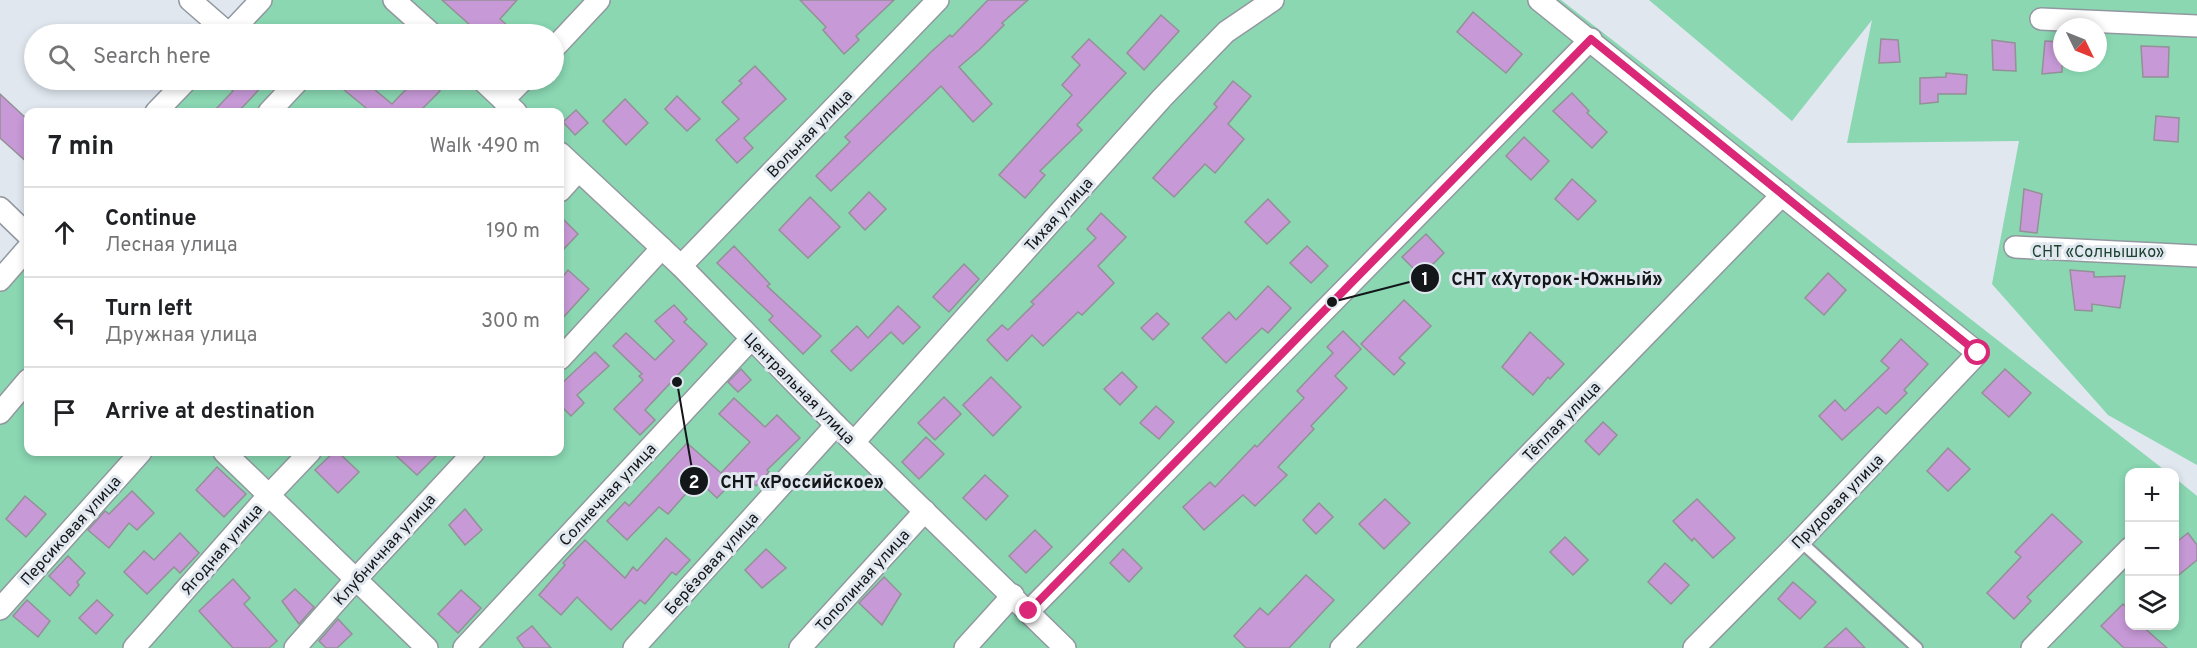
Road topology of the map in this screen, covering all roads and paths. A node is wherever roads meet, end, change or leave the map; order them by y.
1 (190, 0) edge
2 (261, 0) edge
3 (393, 0) edge
4 (599, 0) edge
5 (938, 0) edge
6 (1274, 0) edge
7 (1539, 0) edge
8 (2041, 19) dead end
9 (218, 24) edge
10 (238, 24) edge
11 (421, 24) edge
12 (2197, 26) edge
13 (564, 37) edge
14 (1591, 39) junction
15 (177, 90) edge
16 (290, 90) edge
17 (492, 90) edge
18 (518, 90) edge
19 (509, 106) edge
20 (160, 108) edge
21 (273, 108) edge
22 (564, 157) edge
23 (578, 171) junction
24 (564, 187) edge
25 (1782, 195) junction
26 (0, 208) edge
27 (24, 244) edge
28 (662, 248) junction
29 (2015, 248) dead end
30 (24, 252) edge
31 (2197, 256) edge
32 (681, 266) junction
33 (0, 280) edge
34 (751, 339) junction
35 (564, 355) edge
36 (24, 385) edge
37 (0, 412) edge
38 (836, 425) junction
39 (854, 442) junction
40 (137, 456) edge
41 (228, 456) edge
42 (306, 456) edge
43 (470, 456) edge
44 (268, 496) junction
45 (925, 512) junction
46 (1800, 541) junction
47 (2125, 553) edge
48 (356, 579) junction
49 (1013, 595) junction
50 (0, 609) edge
51 (1029, 611) junction
52 (134, 648) edge
53 (295, 648) edge
54 (427, 648) edge
55 (464, 648) edge
56 (634, 648) edge
57 (800, 648) edge
58 (965, 648) edge
59 (1065, 648) edge
60 (1341, 648) edge
61 (1694, 648) edge
62 (1917, 648) edge
63 (2032, 648) edge

1 - 9 street
2 - 10 street
3 - 11 street
4 - 13 street
5 - 32 street, Вольная улица
6 - 39 street, Тихая улица
7 - 14 street
8 - 12 street
14 - 25 street
14 - 51 street
15 - 20 street
16 - 21 street
17 - 19 street
18 - 19 street
22 - 23 street, Центральная улица
23 - 24 street
23 - 28 street, Центральная улица
25 - 46 street, Прудовая улица
25 - 60 street, Тёплая улица
26 - 27 street
28 - 32 street, Центральная улица
28 - 35 street
29 - 31 street
30 - 33 street
32 - 34 street, Центральная улица
34 - 38 street, Центральная улица
34 - 55 street, Солнечная улица
36 - 37 street
38 - 39 street, Центральная улица
38 - 56 street, Берёзовая улица
39 - 45 street, Центральная улица
40 - 50 street, Персиковая улица
41 - 44 street
42 - 44 street, Ягодная улица
43 - 48 street, Клубничная улица
44 - 48 street
44 - 52 street, Ягодная улица
45 - 49 street, Центральная улица
45 - 57 street, Тополиная улица
46 - 61 street, Прудовая улица
46 - 62 lane
47 - 63 street
48 - 53 street, Клубничная улица
48 - 54 street
49 - 51 street, Центральная улица
49 - 58 street
51 - 59 street, Центральная улица

